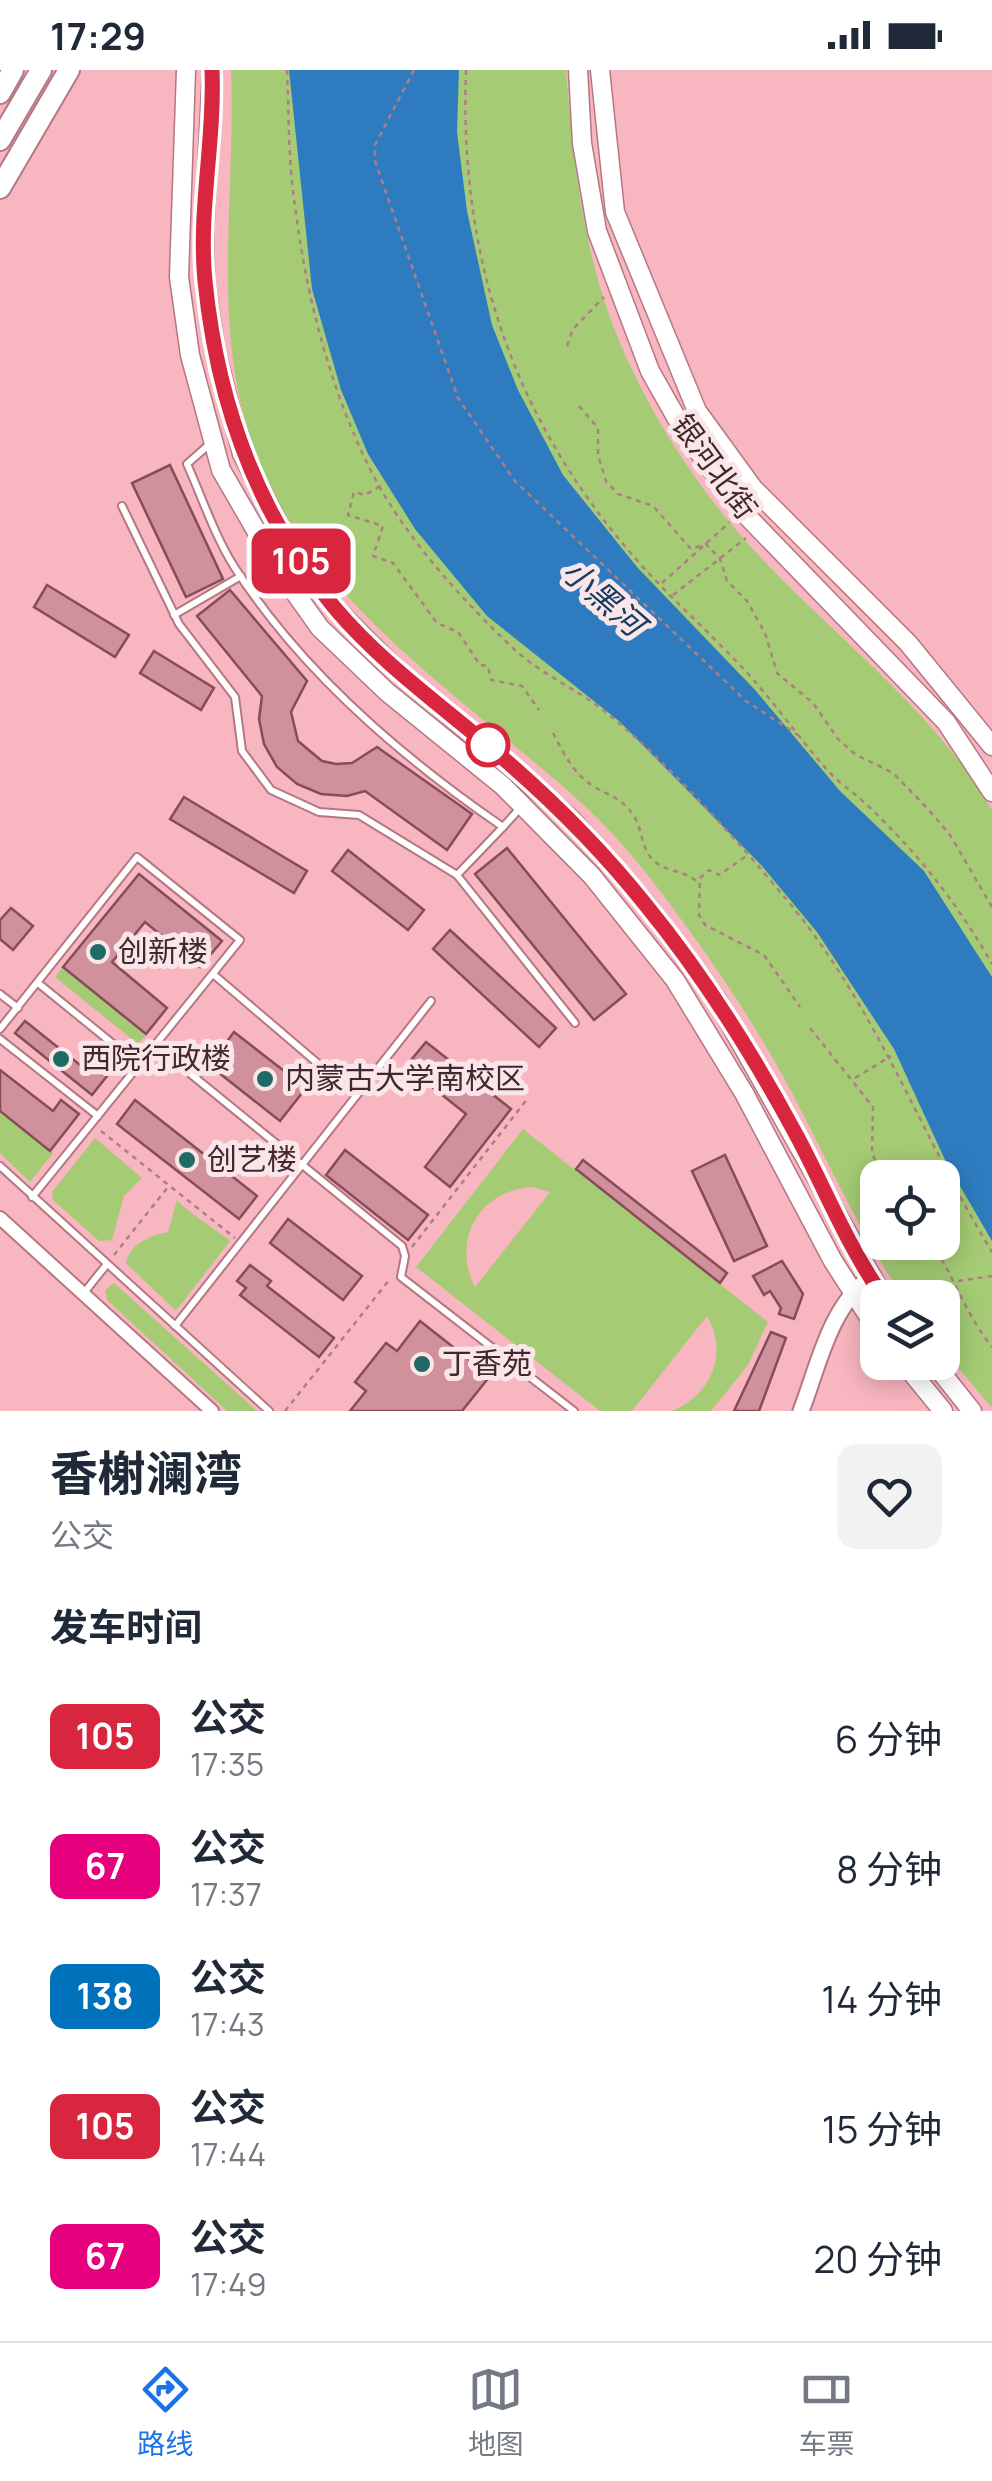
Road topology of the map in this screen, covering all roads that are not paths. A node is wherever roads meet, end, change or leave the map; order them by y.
1 (13, 70) edge
2 (41, 70) edge
3 (69, 70) edge
4 (186, 70) edge
5 (212, 70) edge
6 (578, 70) edge
7 (600, 70) edge
8 (0, 93) edge
9 (0, 140) edge
10 (0, 188) edge
11 (213, 441) junction
12 (122, 506) dead end
13 (240, 576) junction
14 (174, 615) junction
15 (992, 746) edge
16 (992, 792) edge
17 (522, 806) junction
18 (503, 827) junction
19 (458, 875) junction
20 (213, 974) junction
21 (38, 983) junction
22 (0, 994) edge
23 (431, 1001) dead end
24 (18, 1008) junction
25 (575, 1022) dead end
26 (0, 1029) edge
27 (0, 1039) edge
28 (156, 1045) junction
29 (140, 1064) junction
30 (356, 1096) junction
31 (98, 1116) junction
32 (302, 1164) junction
33 (0, 1166) edge
34 (32, 1197) junction
35 (0, 1218) edge
36 (106, 1264) junction
37 (870, 1278) joint
38 (852, 1291) junction
39 (83, 1294) junction
40 (860, 1303) edge
41 (175, 1326) junction
42 (918, 1380) edge
43 (947, 1380) edge
44 (212, 1411) edge
45 (269, 1411) edge
46 (574, 1411) edge
47 (801, 1411) edge
48 (943, 1411) edge
49 (972, 1411) edge

1 - 8 highway
2 - 9 highway
3 - 10 highway
4 - 11 main road
5 - 37 main road
6 - 16 main road, 银河北街
7 - 15 main road, 银河北街
11 - 13 lane
11 - 17 main road
12 - 14 lane
13 - 14 lane
13 - 18 lane
14 - 19 lane
17 - 18 lane
17 - 38 main road
18 - 19 lane
19 - 25 lane
20 - 21 lane
20 - 28 lane
20 - 30 lane
21 - 24 lane
21 - 29 lane
22 - 24 lane
23 - 30 lane
24 - 26 lane
27 - 31 lane
28 - 29 lane
28 - 32 lane
29 - 31 lane
30 - 32 lane
31 - 34 lane
32 - 41 lane
32 - 46 lane
33 - 34 lane
34 - 36 lane
35 - 39 street
36 - 39 lane
36 - 41 lane
37 - 38 street
38 - 40 main road
38 - 47 street
39 - 44 street
41 - 45 lane
42 - 48 main road
43 - 49 main road

